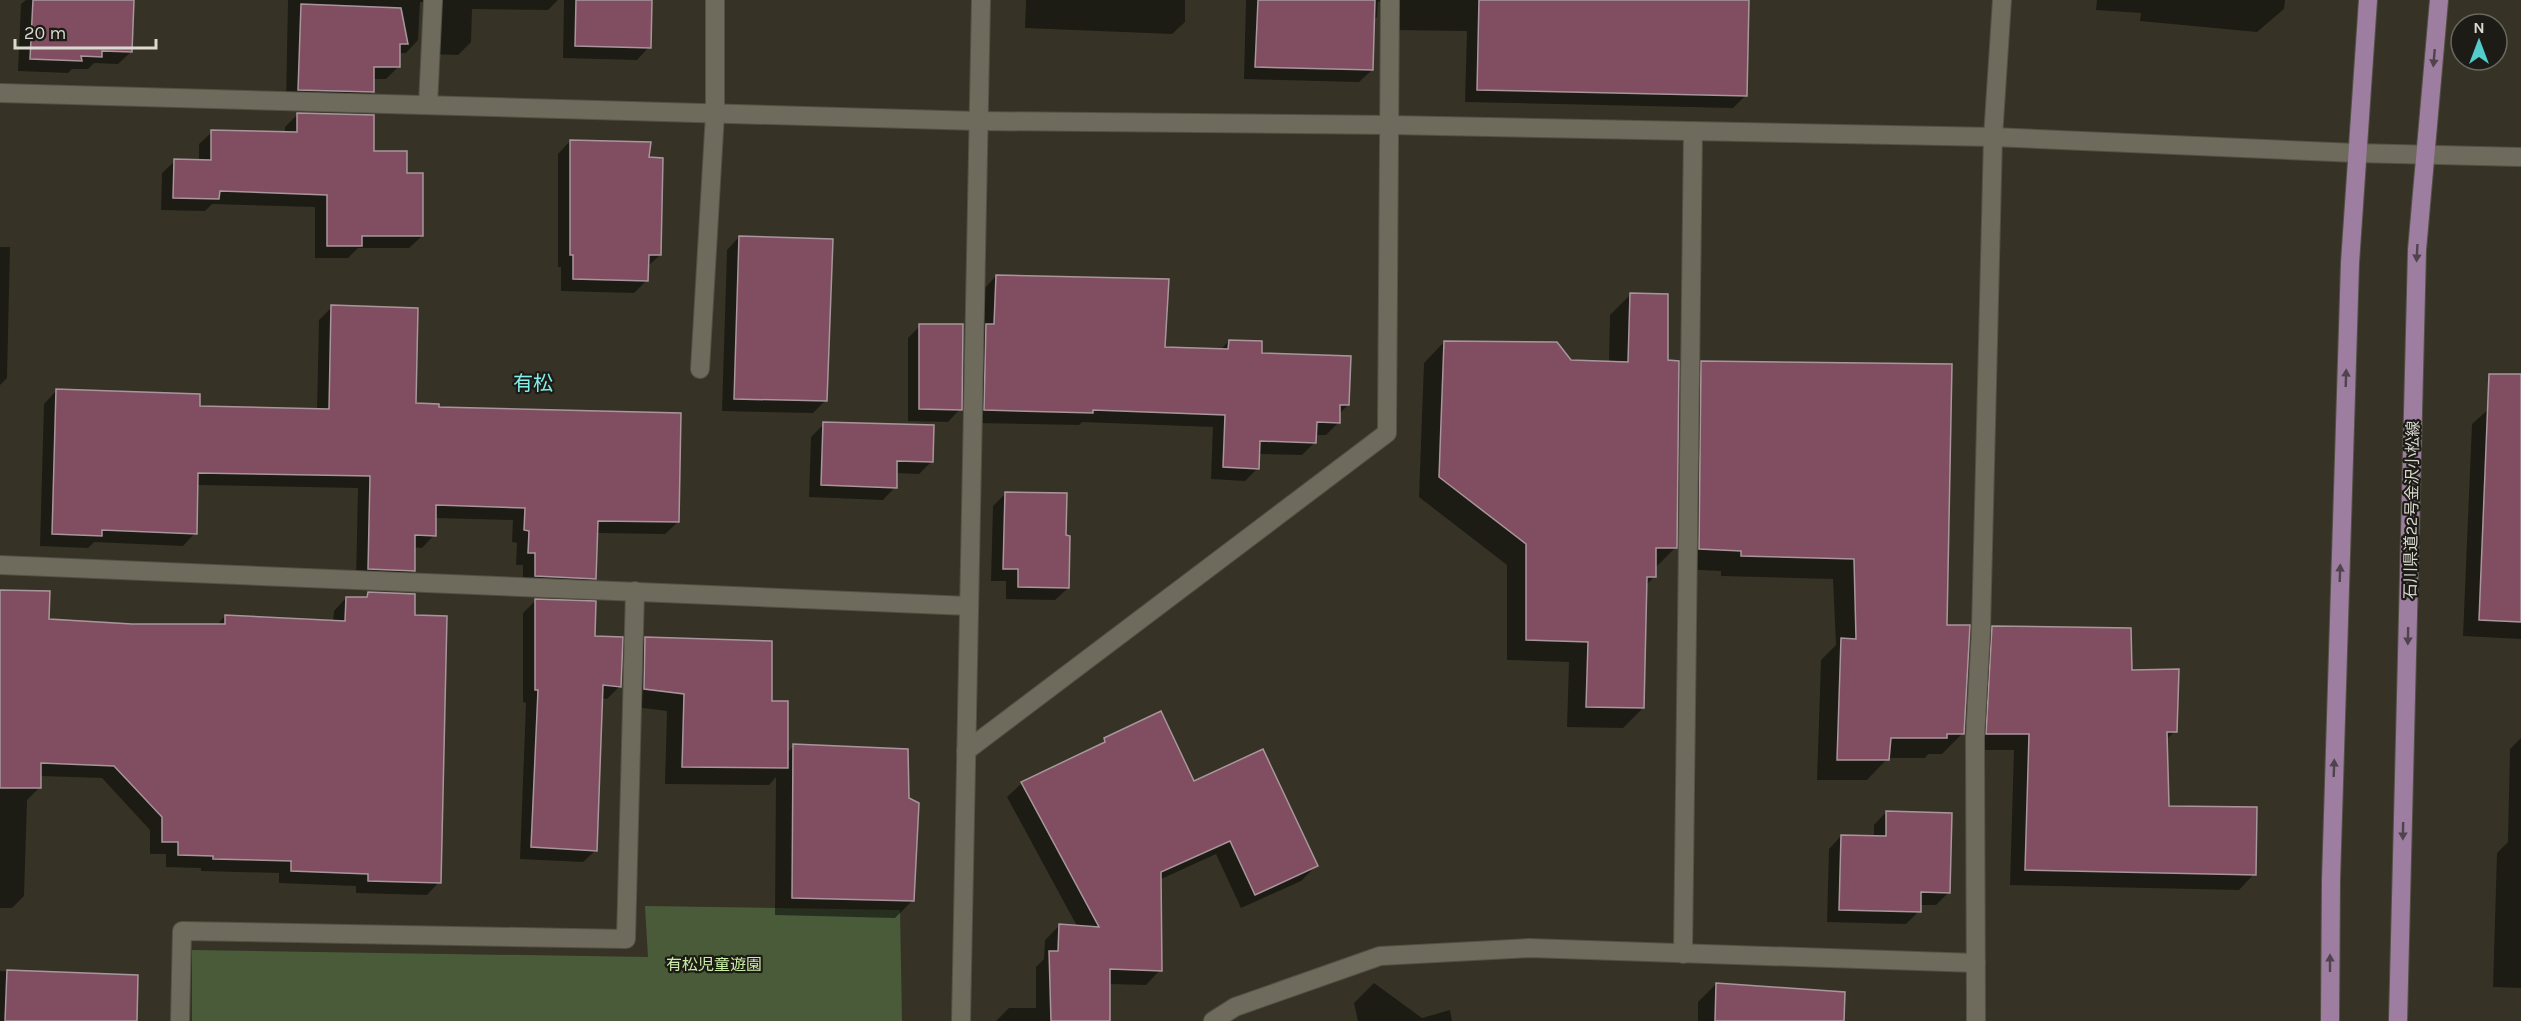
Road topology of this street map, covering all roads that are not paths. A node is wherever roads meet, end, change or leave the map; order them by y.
1 (433, 0) edge
2 (715, 0) edge
3 (981, 0) edge
4 (1390, 0) edge
5 (2002, 0) edge
6 (2368, 0) edge
7 (2439, 0) edge
8 (0, 93) edge
9 (428, 105) junction
10 (715, 114) junction
11 (978, 121) junction
12 (1390, 125) junction
13 (1693, 131) junction
14 (1993, 137) junction
15 (2356, 153) junction
16 (2426, 154) junction
17 (2521, 157) edge
18 (700, 369) dead end
19 (0, 566) edge
20 (635, 591) junction
21 (969, 606) junction
22 (966, 751) junction
23 (1683, 954) junction
24 (1976, 963) junction
25 (180, 1021) edge
26 (961, 1021) edge
27 (1214, 1021) edge
28 (1976, 1021) edge
29 (2330, 1021) edge
30 (2398, 1021) edge

1 - 9 street
2 - 10 street
3 - 11 street
4 - 12 street
5 - 14 street
6 - 15 main road
7 -> 16 main road, 石川県道22号金沢小松線
8 - 9 street
9 - 10 street
10 - 11 street
10 - 18 street
11 - 12 street
11 - 21 street
12 - 13 street
12 - 22 street
13 - 14 street
13 - 23 street
14 - 15 street
14 - 24 street
15 - 16 street
29 -> 15 main road
16 - 17 street
16 -> 30 main road, 石川県道22号金沢小松線
19 - 20 street
20 - 21 street
20 - 25 street
21 - 22 street
22 - 26 street
23 - 24 street
23 - 27 street
24 - 28 street

